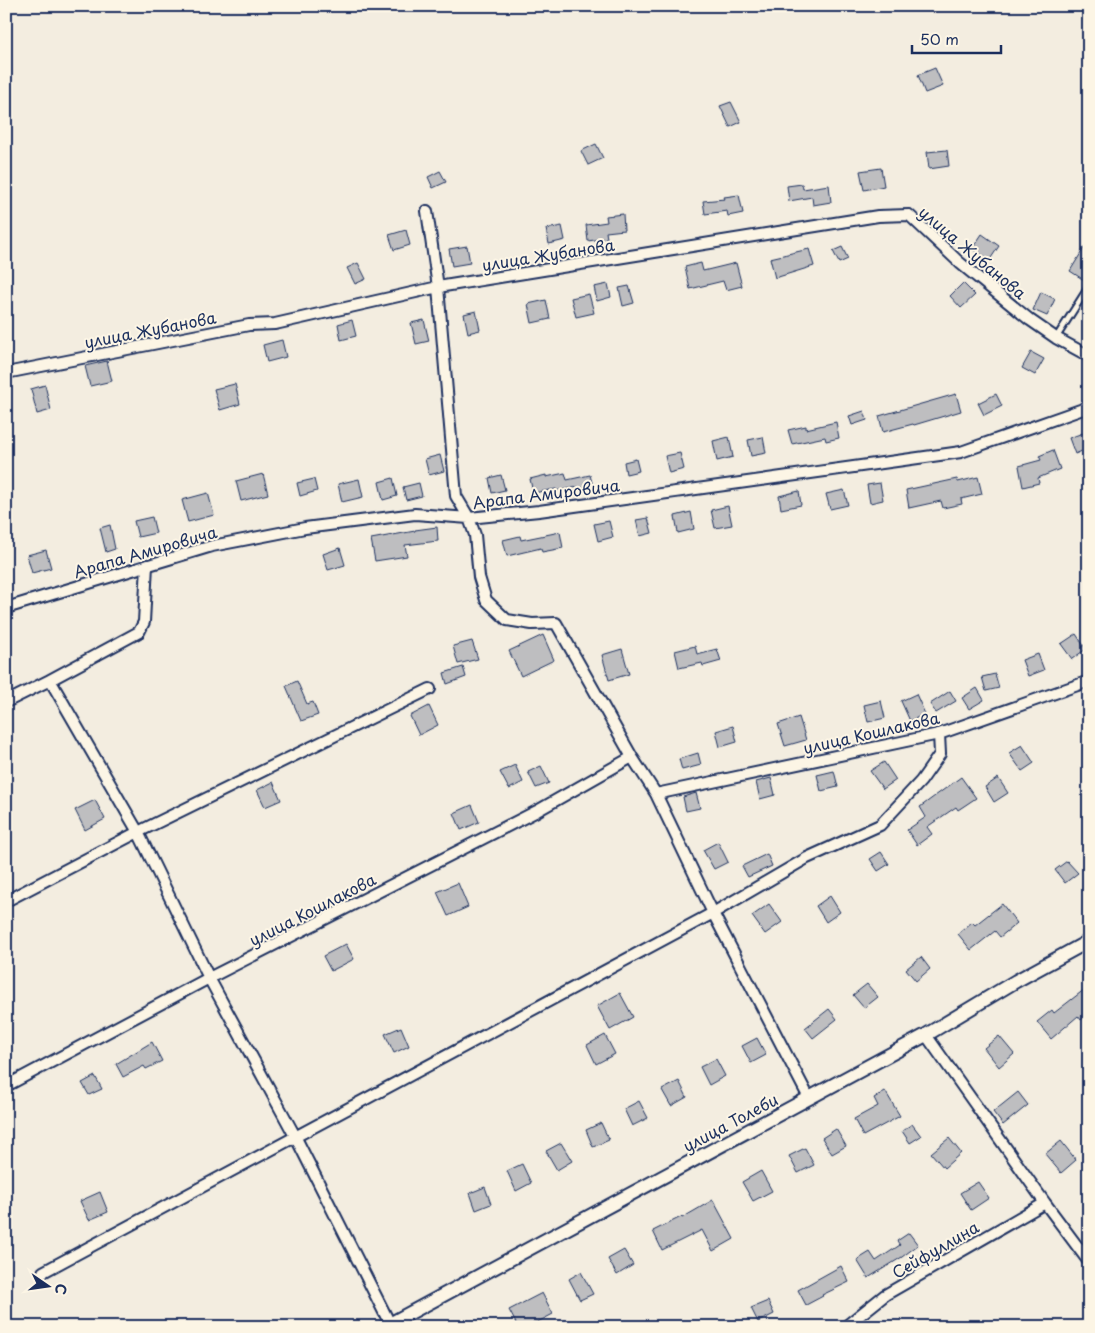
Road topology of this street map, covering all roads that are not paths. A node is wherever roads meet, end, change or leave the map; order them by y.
1 (427, 211) dead end
2 (1089, 286) edge
3 (438, 287) junction
4 (1056, 338) junction
5 (1089, 356) edge
6 (6, 372) edge
7 (1089, 404) edge
8 (469, 518) junction
9 (147, 565) junction
10 (6, 608) edge
11 (50, 680) junction
12 (1089, 681) edge
13 (430, 689) dead end
14 (6, 702) edge
15 (939, 734) junction
16 (632, 757) junction
17 (656, 794) junction
18 (138, 832) junction
19 (6, 901) edge
20 (712, 913) junction
21 (1089, 941) edge
22 (209, 978) junction
23 (926, 1035) junction
24 (6, 1086) edge
25 (809, 1098) junction
26 (295, 1136) junction
27 (1045, 1204) junction
28 (1089, 1262) edge
29 (43, 1272) dead end
30 (387, 1325) edge
31 (845, 1327) edge

1 - 3 street
2 - 4 lane
3 - 4 street, улица Жубанова
3 - 6 street, улица Жубанова
3 - 8 street
4 - 5 street
7 - 8 street, Арапа Амировича
8 - 9 street, Арапа Амировича
8 - 16 street
9 - 10 street, Арапа Амировича
9 - 11 street
11 - 14 street
11 - 18 street
12 - 15 street, улица Кошлакова
13 - 18 street
15 - 17 street, улица Кошлакова
15 - 20 street
16 - 17 street
16 - 22 street, улица Кошлакова
17 - 20 street
18 - 19 street
18 - 22 street
20 - 25 street
20 - 26 street
21 - 23 street, улица Толеби
22 - 24 street, улица Кошлакова
22 - 26 street
23 - 25 street, улица Толеби
23 - 27 street
25 - 30 street, улица Толеби
26 - 29 street
26 - 30 street
27 - 28 street
27 - 31 street, Сейфуллина

